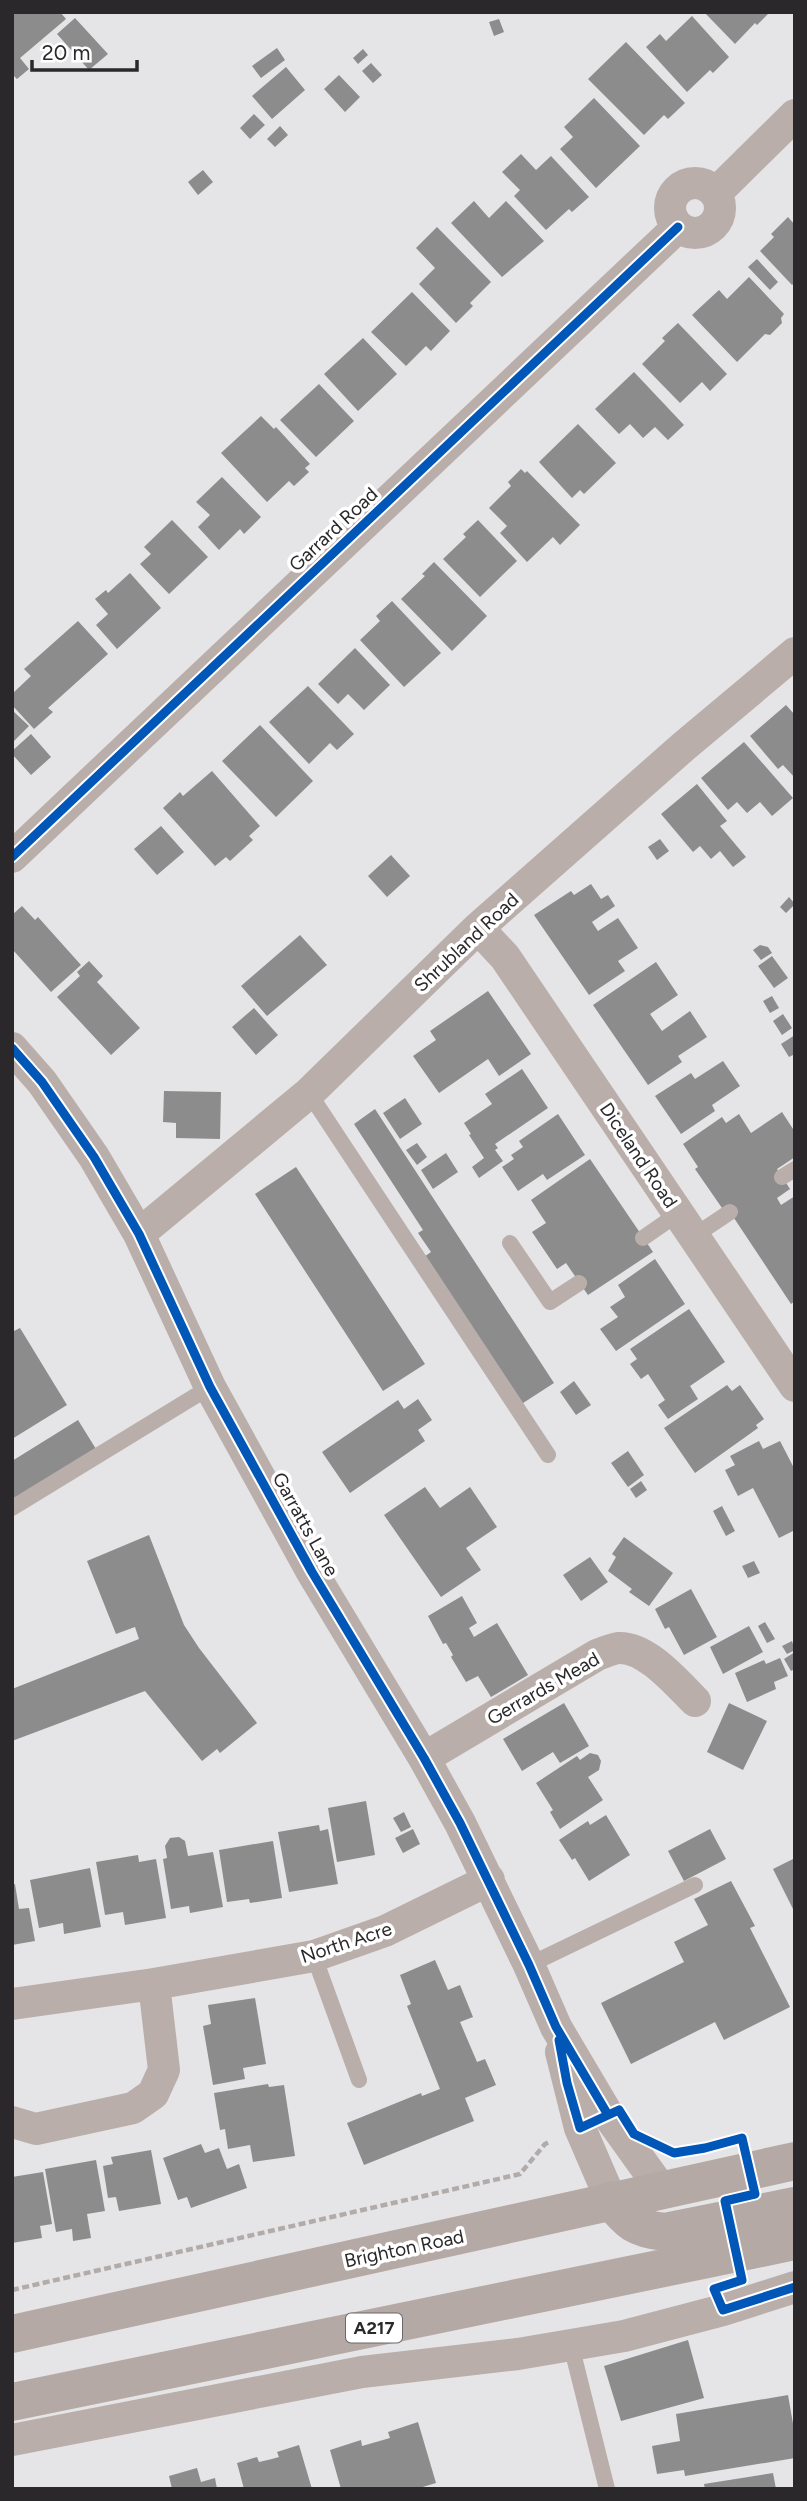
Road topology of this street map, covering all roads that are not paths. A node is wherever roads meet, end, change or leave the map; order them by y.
1 (795, 115) edge
2 (791, 665) edge
3 (12, 857) edge
4 (478, 928) junction
5 (12, 1048) edge
6 (309, 1093) junction
7 (730, 1212) dead end
8 (686, 1224) junction
9 (139, 1234) junction
10 (643, 1238) dead end
11 (510, 1243) dead end
12 (579, 1283) dead end
13 (795, 1386) edge
14 (210, 1387) junction
15 (548, 1455) dead end
16 (12, 1508) edge
17 (695, 1701) dead end
18 (424, 1758) junction
19 (489, 1880) junction
20 (695, 1885) dead end
21 (314, 1955) junction
22 (529, 1965) junction
23 (154, 1984) junction
24 (12, 2004) edge
25 (556, 2027) junction
26 (359, 2080) dead end
27 (12, 2122) edge
28 (795, 2161) edge
29 (661, 2189) junction
30 (611, 2200) junction
31 (795, 2206) edge
32 (795, 2241) edge
33 (795, 2287) edge
34 (12, 2334) edge
35 (571, 2345) junction
36 (12, 2402) edge
37 (12, 2440) edge
38 (607, 2489) edge

1 - 3 street, Garrard Road
2 - 4 street, Shrubland Road
4 - 6 street, Shrubland Road
4 - 8 street, Diceland Road
5 - 9 street, Garratts Lane
6 - 9 street, Shrubland Road
6 - 15 lane
7 - 8 lane
8 - 10 lane
8 - 13 street, Diceland Road
9 - 14 street, Garratts Lane
11 - 12 lane
14 - 16 lane
14 - 18 street, Garratts Lane
17 - 18 street, Gerrards Mead
18 - 19 street, Garratts Lane
19 - 21 street, North Acre
19 - 22 street, Garratts Lane
20 - 22 lane
21 - 23 street, North Acre
21 - 26 lane
22 - 25 street, Garratts Lane
23 - 24 street, North Acre
23 - 27 street
25 - 29 street, Garratts Lane
25 - 30 street, Garratts Lane
28 - 29 highway, Brighton Road
29 - 30 highway, Brighton Road
30 - 31 highway
30 - 34 highway, Brighton Road
32 - 36 highway, A217
33 - 35 street
35 - 37 street
35 - 38 lane

